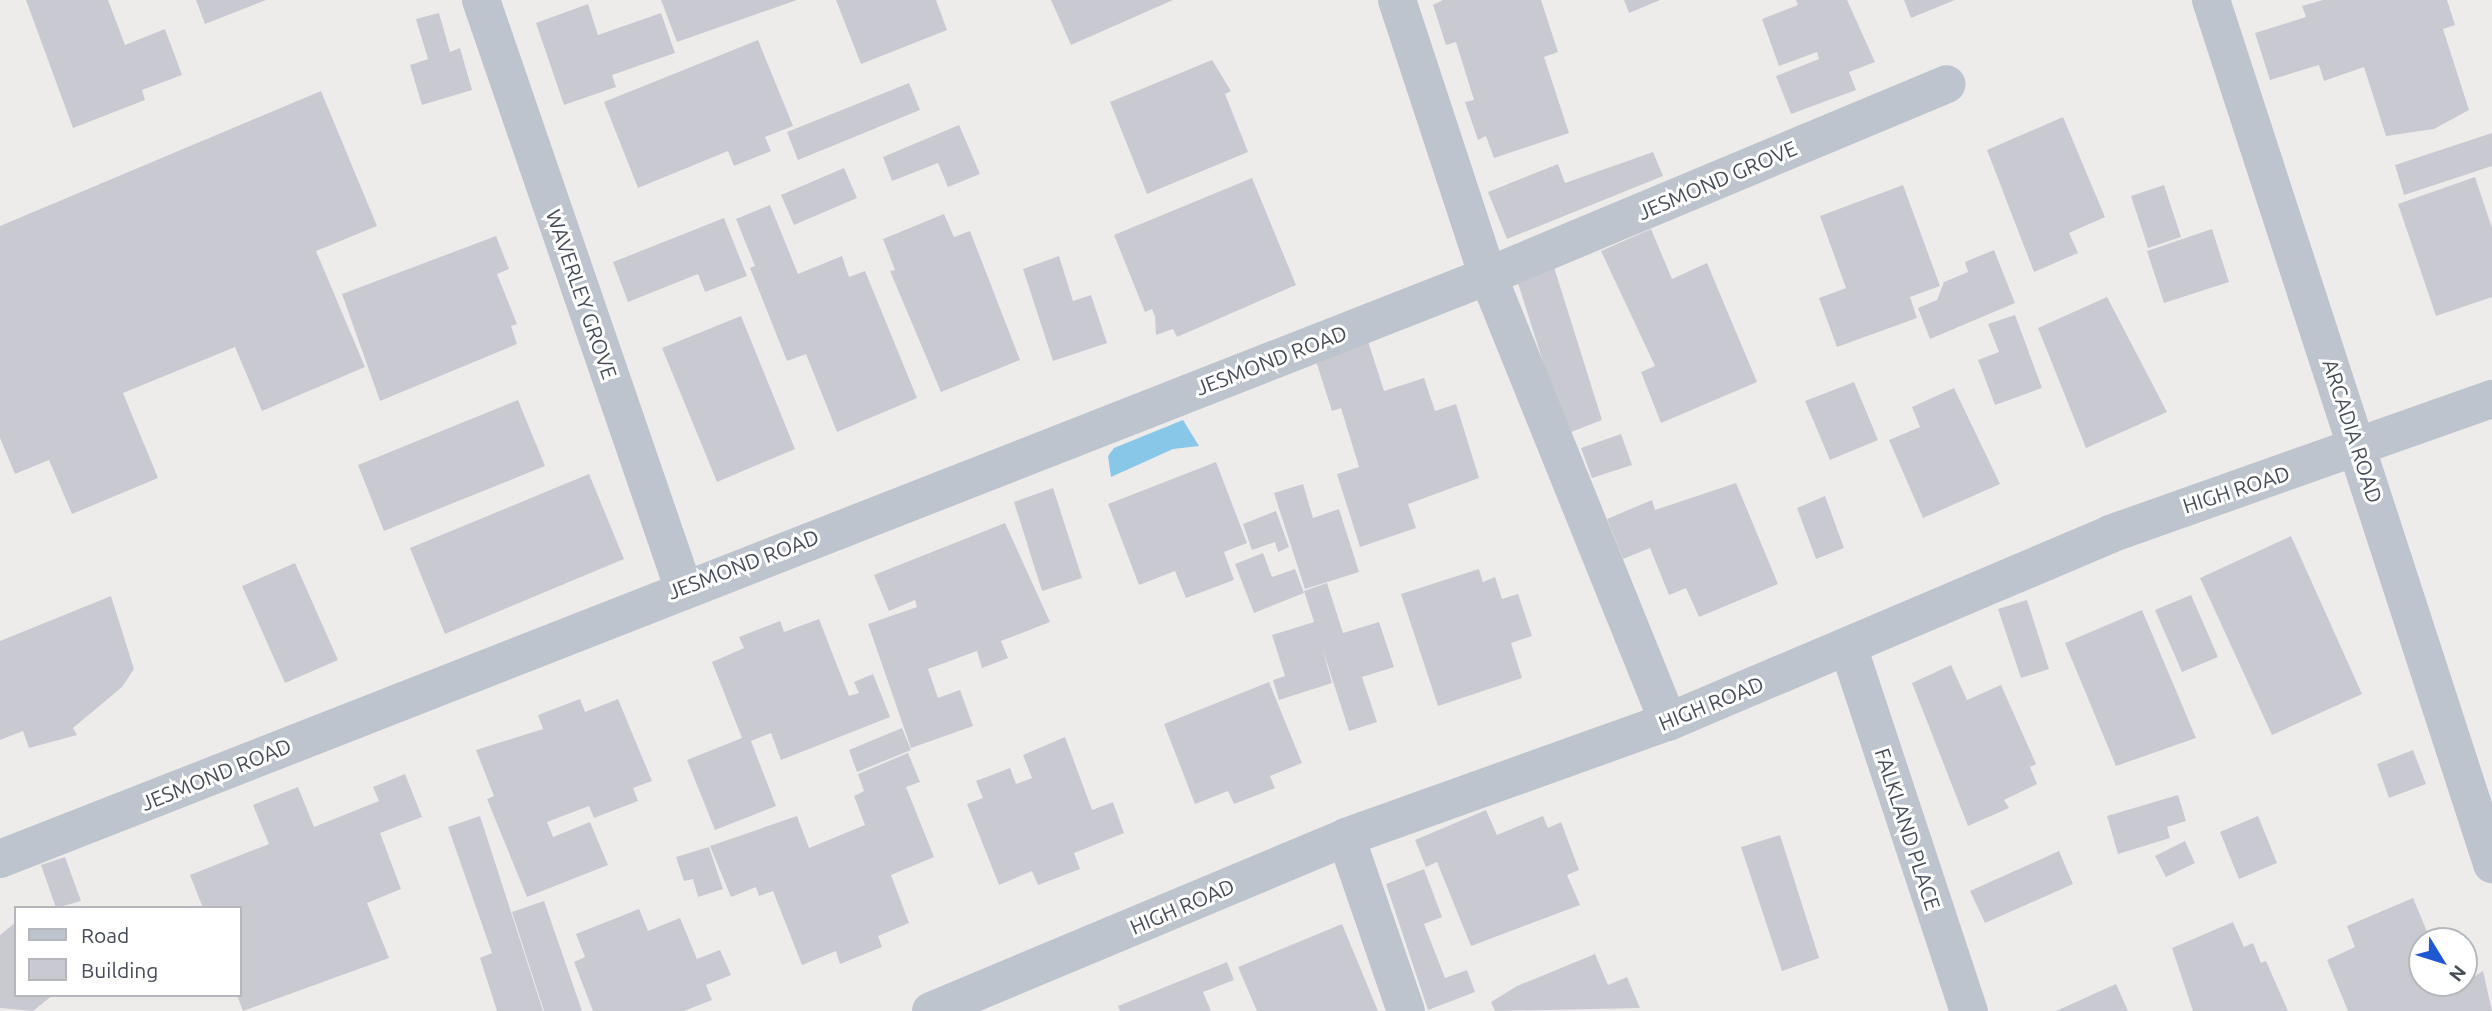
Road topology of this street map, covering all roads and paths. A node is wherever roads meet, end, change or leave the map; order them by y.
1 (481, 0) edge
2 (1397, 0) edge
3 (2211, 0) edge
4 (1946, 84) dead end
5 (1488, 276) junction
6 (2492, 399) edge
7 (2360, 450) junction
8 (683, 587) junction
9 (1848, 646) junction
10 (1668, 722) junction
11 (1346, 837) junction
12 (0, 859) edge
13 (2492, 863) edge
14 (931, 1011) edge
15 (1406, 1011) edge
16 (1969, 1011) edge

1 - 8 street, WAVERLEY GROVE
2 - 5 street
3 - 7 street, ARCADIA ROAD
4 - 5 street, JESMOND GROVE
5 - 8 street, JESMOND ROAD
5 - 10 street
6 - 7 street, HIGH ROAD
7 - 9 street, HIGH ROAD
7 - 13 street, ARCADIA ROAD
8 - 12 street, JESMOND ROAD
9 - 10 street, HIGH ROAD
9 - 16 street, FALKLAND PLACE
10 - 11 street, HIGH ROAD
11 - 14 street, HIGH ROAD
11 - 15 street

